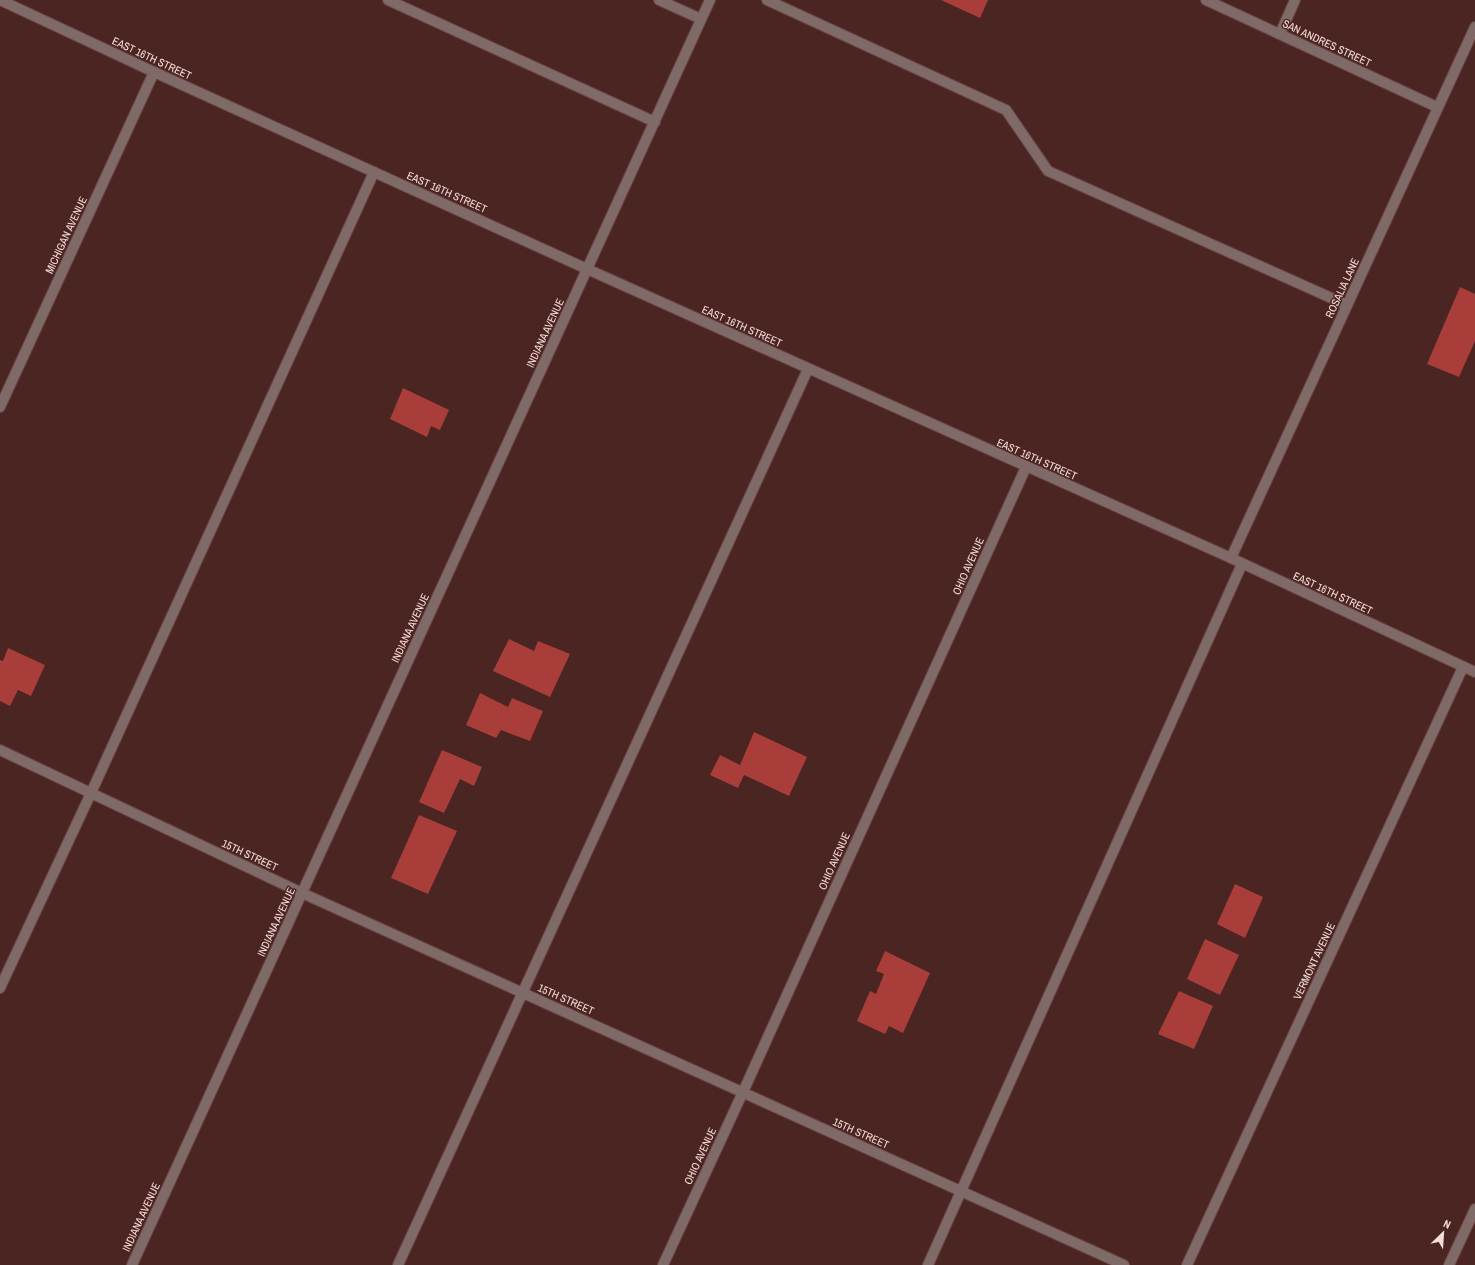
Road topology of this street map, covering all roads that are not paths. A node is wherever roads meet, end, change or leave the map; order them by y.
1 (0, 0) edge
2 (388, 0) edge
3 (659, 0) edge
4 (710, 0) edge
5 (768, 0) edge
6 (1206, 0) edge
7 (1295, 0) edge
8 (701, 19) junction
9 (1475, 27) edge
10 (1280, 34) junction
11 (154, 72) junction
12 (1437, 107) junction
13 (654, 122) junction
14 (374, 172) junction
15 (587, 269) junction
16 (1347, 305) junction
17 (808, 369) junction
18 (0, 407) edge
19 (1026, 467) junction
20 (1231, 558) junction
21 (1242, 564) junction
22 (1463, 667) junction
23 (1475, 672) edge
24 (0, 750) edge
25 (91, 793) junction
26 (302, 893) junction
27 (0, 988) edge
28 (522, 992) junction
29 (743, 1092) junction
30 (962, 1191) junction
31 (1475, 1209) edge
32 (132, 1265) edge
33 (398, 1265) edge
34 (663, 1265) edge
35 (928, 1265) edge
36 (1124, 1265) edge
37 (1187, 1265) edge
38 (1449, 1265) edge

1 - 11 street, EAST 16TH STREET
2 - 13 street
3 - 8 street
4 - 8 street, INDIANA AVENUE
5 - 16 street
6 - 10 street, SAN ANDRES STREET
7 - 10 street
8 - 13 street, INDIANA AVENUE
9 - 12 street, ROSALIA LANE
10 - 12 street, SAN ANDRES STREET
11 - 14 street, EAST 16TH STREET
11 - 18 street, MICHIGAN AVENUE
12 - 16 street, ROSALIA LANE
13 - 15 street, INDIANA AVENUE
14 - 15 street, EAST 16TH STREET
14 - 25 street
15 - 17 street, EAST 16TH STREET
15 - 26 street, INDIANA AVENUE
16 - 20 street, ROSALIA LANE
17 - 19 street, EAST 16TH STREET
17 - 28 street
19 - 20 street, EAST 16TH STREET
19 - 29 street, OHIO AVENUE
20 - 21 street, EAST 16TH STREET
21 - 22 street, EAST 16TH STREET
21 - 30 street
22 - 23 street, EAST 16TH STREET
22 - 37 street, VERMONT AVENUE
24 - 25 street, 15TH STREET
25 - 26 street, 15TH STREET
25 - 27 street
26 - 28 street, 15TH STREET
26 - 32 street, INDIANA AVENUE
28 - 29 street, 15TH STREET
28 - 33 street
29 - 30 street, 15TH STREET
29 - 34 street, OHIO AVENUE
30 - 35 street
30 - 36 street, 15TH STREET
31 - 38 street

